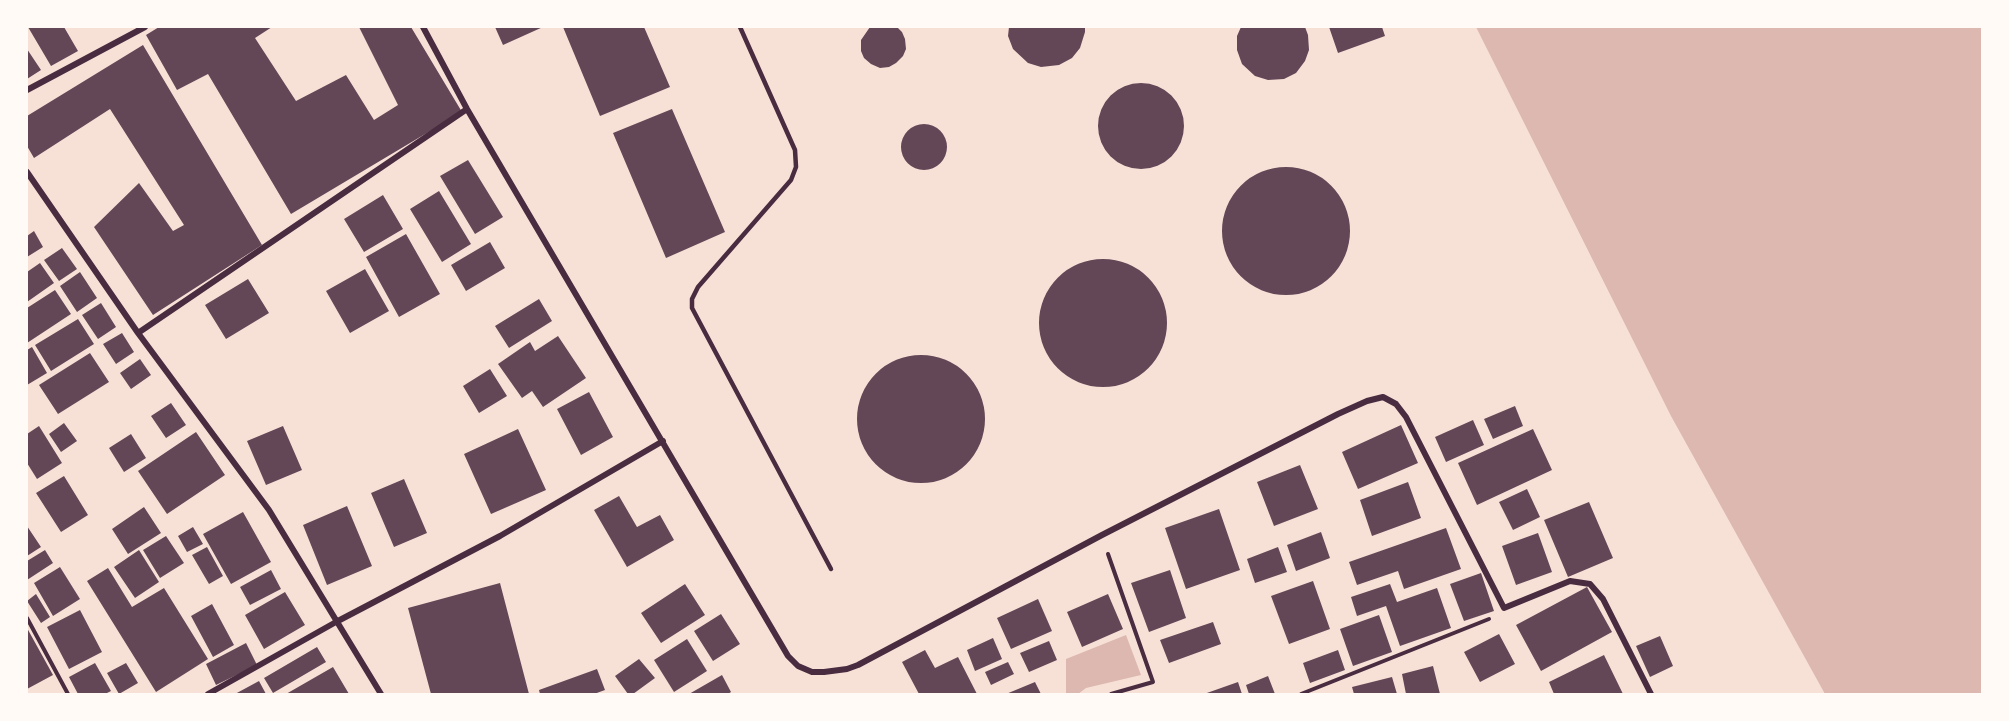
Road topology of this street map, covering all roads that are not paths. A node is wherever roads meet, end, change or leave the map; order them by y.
1 (145, 27) edge
2 (423, 27) edge
3 (740, 27) edge
4 (27, 90) edge
5 (467, 109) junction
6 (27, 172) edge
7 (138, 333) junction
8 (663, 441) junction
9 (831, 569) dead end
10 (336, 622) junction
11 (208, 694) edge
12 (381, 694) edge
13 (1652, 694) edge

1 - 4 street
2 - 5 street
3 - 9 lane
5 - 7 street
5 - 8 street
6 - 7 street
7 - 10 street
8 - 10 street
8 - 13 street
10 - 11 street
10 - 12 street

